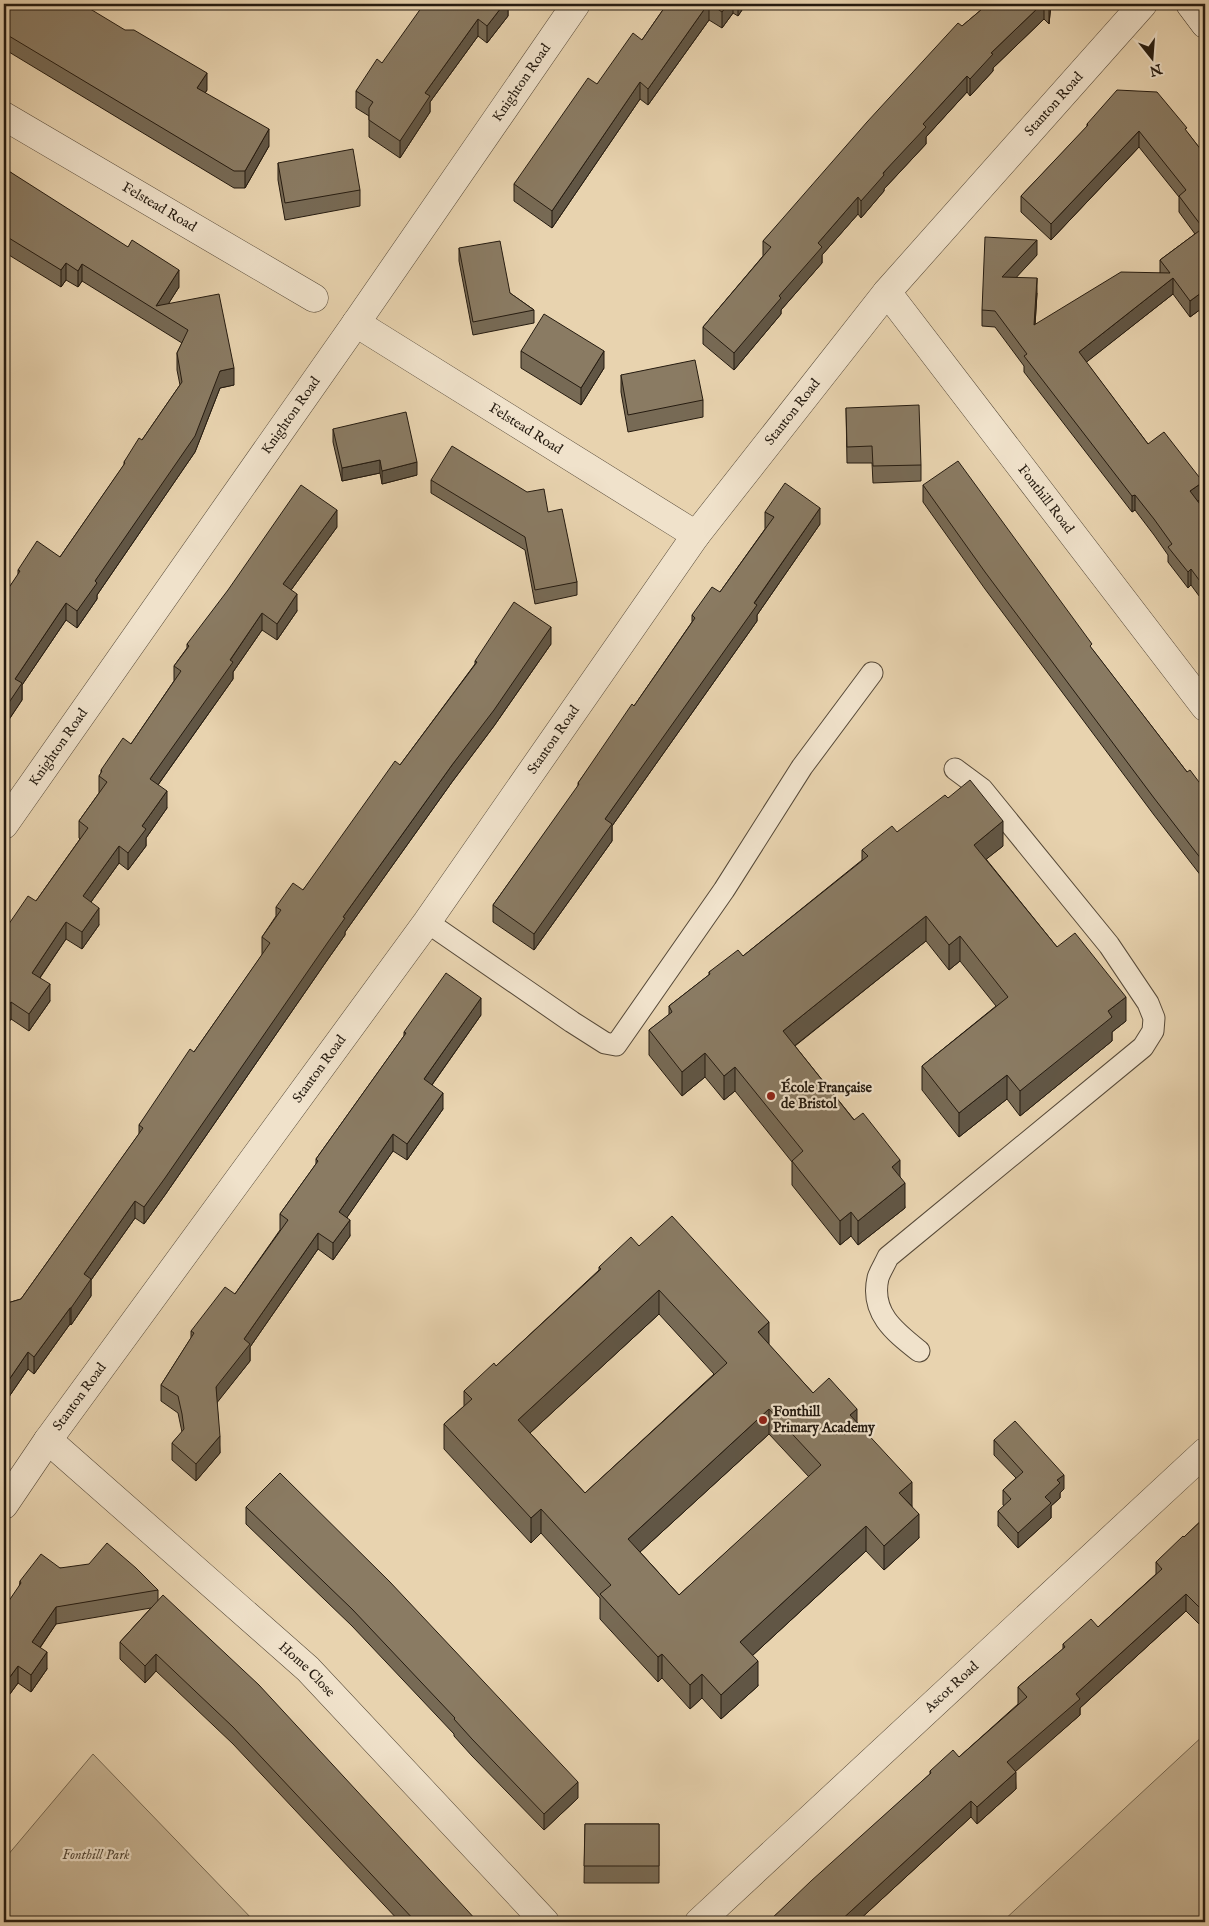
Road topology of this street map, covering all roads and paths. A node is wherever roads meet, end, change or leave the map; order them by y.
1 (576, 4) edge
2 (1143, 4) edge
3 (1190, 4) edge
4 (1205, 24) edge
5 (4, 116) edge
6 (887, 292) junction
7 (314, 298) dead end
8 (356, 323) junction
9 (696, 535) junction
10 (872, 673) dead end
11 (1205, 707) edge
12 (955, 769) dead end
13 (4, 824) edge
14 (427, 922) junction
15 (919, 1351) dead end
16 (48, 1440) junction
17 (1205, 1452) edge
18 (4, 1505) edge
19 (545, 1922) edge
20 (699, 1922) edge

1 - 8 street, Knighton Road
2 - 6 street, Stanton Road
3 - 4 street
5 - 7 street, Felstead Road
6 - 9 street, Stanton Road
6 - 11 street, Fonthill Road
8 - 9 street, Felstead Road
8 - 13 street, Knighton Road
9 - 14 street, Stanton Road
10 - 14 lane
12 - 15 lane
14 - 16 street, Stanton Road
16 - 18 street, Stanton Road
16 - 19 street, Home Close
17 - 20 street, Ascot Road

